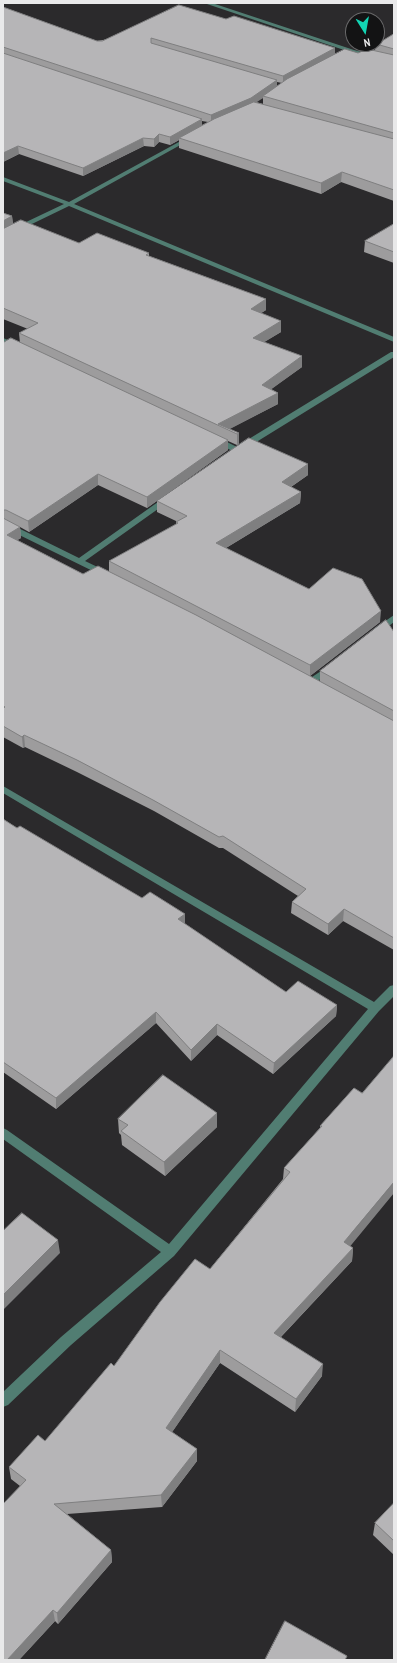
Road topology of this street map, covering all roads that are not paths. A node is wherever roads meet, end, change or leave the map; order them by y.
1 (207, 3) edge
2 (345, 49) edge
3 (350, 52) edge
4 (356, 52) edge
5 (345, 55) edge
6 (394, 62) edge
7 (197, 134) edge
8 (3, 180) edge
9 (69, 204) junction
10 (3, 236) edge
11 (3, 340) edge
12 (394, 340) edge
13 (24, 350) edge
14 (394, 354) edge
15 (209, 436) edge
16 (174, 494) edge
17 (3, 524) edge
18 (80, 561) junction
19 (115, 580) edge
20 (394, 618) edge
21 (369, 638) edge
22 (337, 662) edge
23 (312, 682) edge
24 (3, 789) edge
25 (394, 989) edge
26 (375, 1008) junction
27 (3, 1133) edge
28 (170, 1252) junction
29 (3, 1401) edge

1 - 2 street
3 - 5 street
4 - 6 street
7 - 9 street
8 - 9 street
9 - 10 street
9 - 12 street
11 - 13 street
14 - 15 street
16 - 18 street
17 - 18 street
18 - 19 street
20 - 21 street
22 - 23 street
24 - 26 street
25 - 26 street
26 - 28 street
27 - 28 street
28 - 29 street

